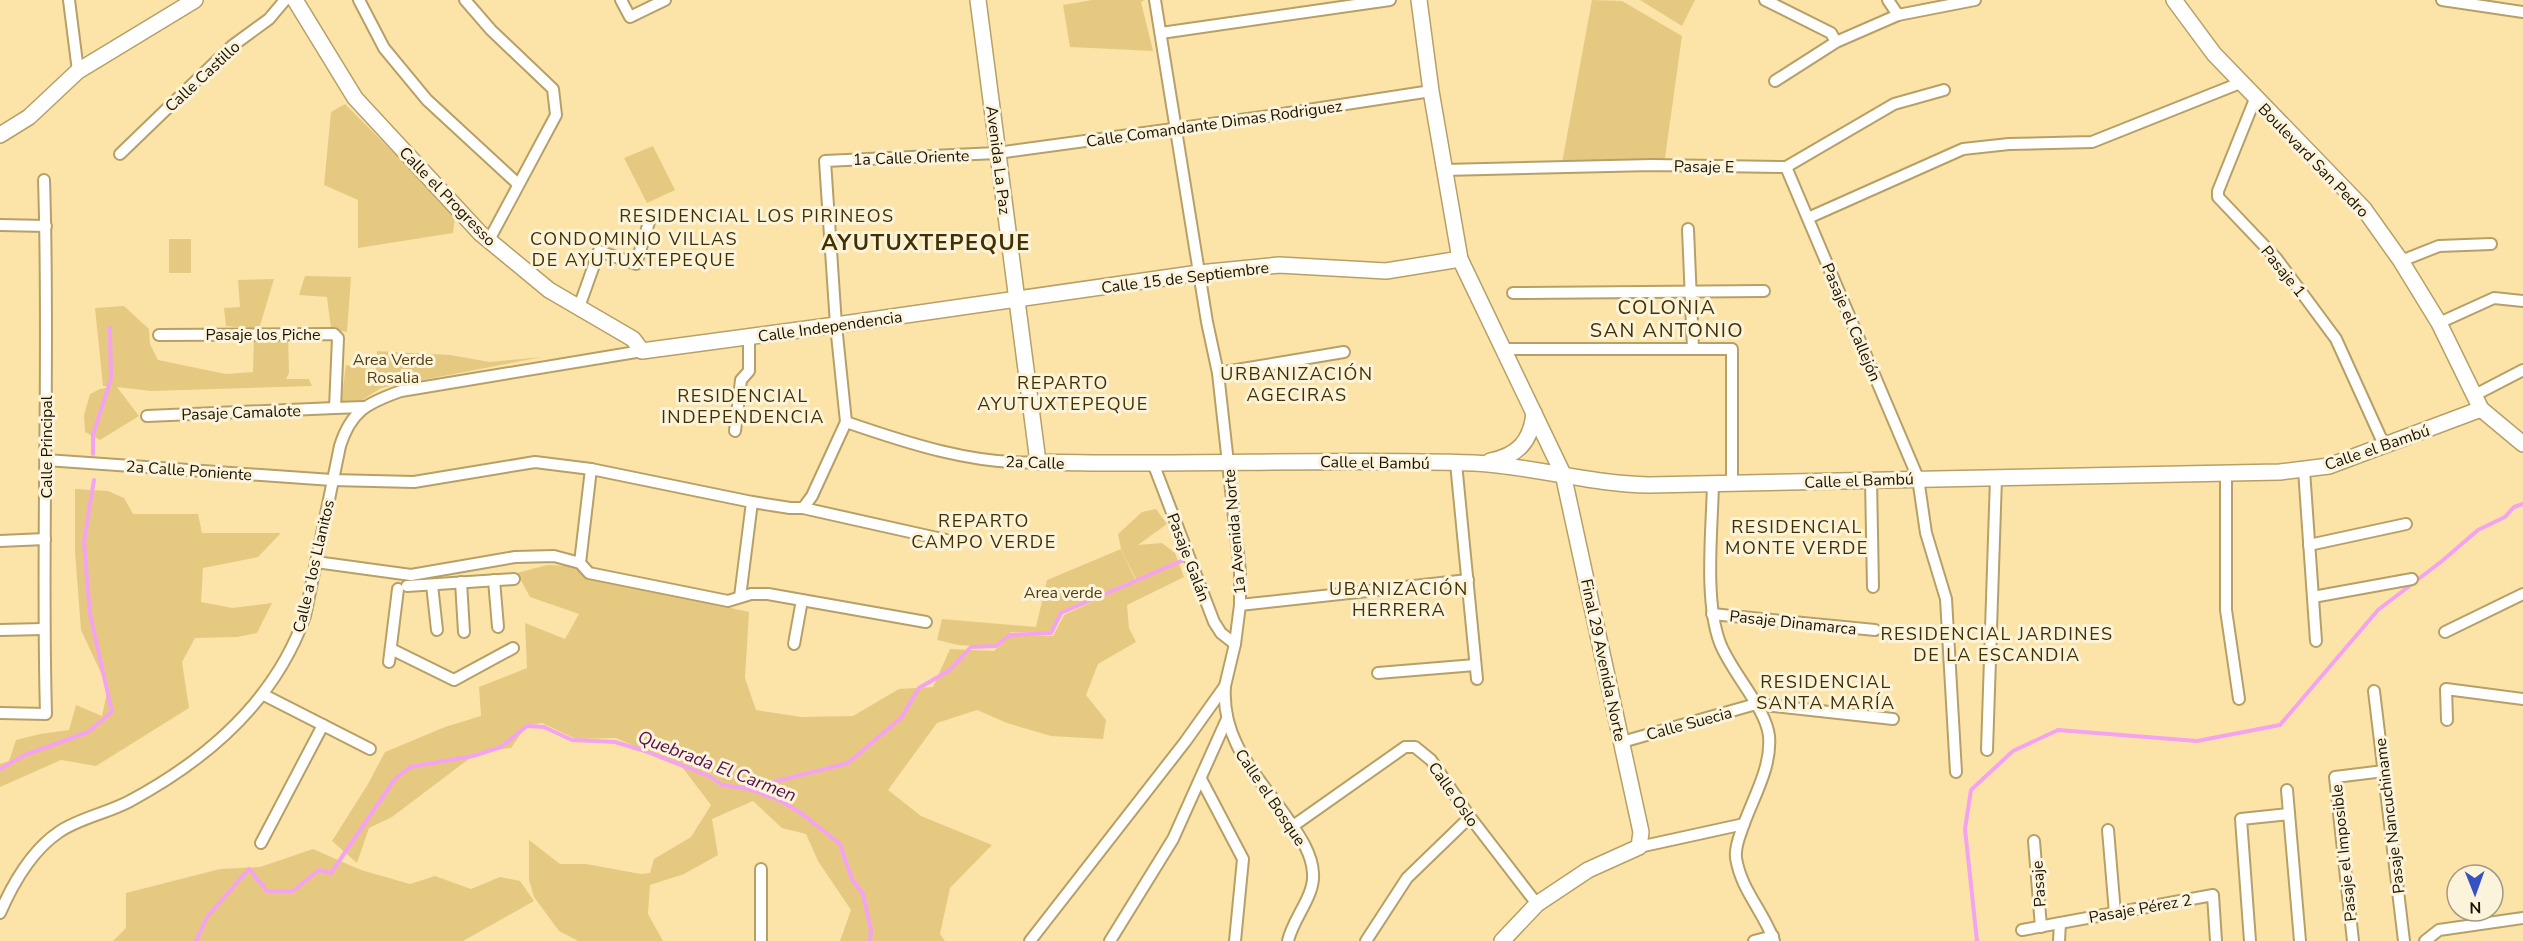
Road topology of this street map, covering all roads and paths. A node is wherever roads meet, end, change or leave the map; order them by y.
1 (69, 0) edge
2 (195, 0) edge
3 (285, 0) edge
4 (295, 0) edge
5 (358, 0) edge
6 (465, 0) edge
7 (621, 0) edge
8 (665, 0) edge
9 (978, 0) edge
10 (1155, 0) edge
11 (1390, 0) edge
12 (1419, 0) edge
13 (1765, 0) edge
14 (1888, 0) edge
15 (1975, 0) edge
16 (2174, 0) edge
17 (2442, 0) edge
18 (1956, 1) edge
19 (2523, 12) edge
20 (1898, 15) junction
21 (1161, 33) junction
22 (1836, 42) junction
23 (78, 71) junction
24 (1775, 81) dead end
25 (2240, 82) junction
26 (1944, 90) dead end
27 (1431, 91) junction
28 (2255, 99) junction
29 (1175, 130) junction
30 (0, 135) edge
31 (997, 153) junction
32 (120, 154) dead end
33 (1786, 167) junction
34 (1444, 170) junction
35 (44, 180) dead end
36 (518, 184) junction
37 (1808, 218) junction
38 (650, 219) dead end
39 (0, 225) edge
40 (46, 226) junction
41 (1688, 229) dead end
42 (489, 240) junction
43 (2492, 244) dead end
44 (1460, 259) junction
45 (2401, 261) junction
46 (1199, 273) junction
47 (1764, 291) dead end
48 (1691, 292) junction
49 (1513, 293) dead end
50 (1018, 300) junction
51 (2523, 301) edge
52 (579, 307) junction
53 (2439, 323) junction
54 (836, 325) junction
55 (159, 334) dead end
56 (749, 336) junction
57 (1502, 349) junction
58 (1693, 349) junction
59 (642, 351) junction
60 (1344, 352) dead end
61 (2523, 370) edge
62 (1218, 372) junction
63 (2477, 402) junction
64 (364, 407) junction
65 (335, 408) junction
66 (1533, 413) junction
67 (147, 416) dead end
68 (846, 422) junction
69 (735, 431) dead end
70 (2523, 444) edge
71 (2385, 447) junction
72 (46, 460) junction
73 (1228, 461) junction
74 (1038, 462) junction
75 (1153, 463) junction
76 (1456, 463) junction
77 (1476, 463) junction
78 (591, 469) junction
79 (2304, 470) junction
80 (2226, 473) junction
81 (1563, 474) junction
82 (1918, 478) junction
83 (1996, 478) junction
84 (1870, 479) junction
85 (332, 480) junction
86 (1732, 483) junction
87 (1713, 484) junction
88 (752, 502) junction
89 (803, 508) junction
90 (2406, 525) dead end
91 (45, 539) junction
92 (946, 540) dead end
93 (0, 542) edge
94 (2309, 545) junction
95 (315, 562) junction
96 (580, 563) junction
97 (514, 579) dead end
98 (2412, 579) dead end
99 (494, 580) junction
100 (1468, 580) junction
101 (460, 582) junction
102 (432, 585) junction
103 (1873, 587) dead end
104 (2523, 594) edge
105 (740, 597) junction
106 (2313, 597) junction
107 (802, 600) junction
108 (1240, 604) junction
109 (1712, 614) junction
110 (926, 622) dead end
111 (498, 627) dead end
112 (44, 629) junction
113 (0, 630) edge
114 (437, 630) dead end
115 (1875, 630) dead end
116 (464, 632) dead end
117 (2445, 632) dead end
118 (2316, 641) dead end
119 (794, 644) dead end
120 (1235, 644) junction
121 (513, 648) dead end
122 (391, 649) junction
123 (389, 662) dead end
124 (1475, 664) junction
125 (1378, 673) dead end
126 (1477, 679) dead end
127 (1225, 686) junction
128 (2374, 691) dead end
129 (264, 695) junction
130 (2239, 699) dead end
131 (2523, 699) edge
132 (1756, 705) junction
133 (0, 713) edge
134 (1893, 719) dead end
135 (2447, 720) dead end
136 (1226, 721) junction
137 (323, 725) junction
138 (1622, 742) junction
139 (370, 749) dead end
140 (1987, 750) dead end
141 (2384, 771) junction
142 (1956, 772) dead end
143 (1201, 779) junction
144 (2287, 790) dead end
145 (2289, 814) junction
146 (1470, 817) junction
147 (1744, 824) junction
148 (1293, 826) junction
149 (2108, 830) dead end
150 (2034, 841) dead end
151 (261, 843) dead end
152 (1640, 847) junction
153 (761, 869) dead end
154 (1537, 904) junction
155 (0, 913) edge
156 (2115, 913) junction
157 (2523, 918) edge
158 (2060, 923) junction
159 (2041, 927) junction
160 (2022, 930) dead end
161 (1774, 939) edge
162 (761, 941) edge
163 (1030, 941) edge
164 (1110, 941) edge
165 (1235, 941) edge
166 (1288, 941) edge
167 (1366, 941) edge
168 (1502, 941) edge
169 (1754, 941) edge
170 (2059, 941) edge
171 (2216, 941) edge
172 (2250, 941) edge
173 (2300, 941) edge
174 (2352, 941) edge
175 (2404, 941) edge
176 (2425, 941) edge

1 - 23 street
2 - 23 street
3 - 32 street, Calle Castillo
4 - 42 street, Calle el Progresso
5 - 36 street
6 - 36 street
7 - 8 street
9 - 31 street, Avenida La Paz
10 - 21 street, 1a Avenida Norte
11 - 21 street
12 - 27 street, Final 29 Avenida Norte
13 - 22 street
14 - 20 street
15 - 18 street
16 - 25 street, Boulevard San Pedro
17 - 19 street
18 - 20 street
20 - 22 street
21 - 29 street, 1a Avenida Norte
22 - 24 street
23 - 30 street
25 - 28 street, Boulevard San Pedro
25 - 37 street
26 - 33 street
27 - 29 street, Calle Comandante Dimas Rodriguez
27 - 34 street, Final 29 Avenida Norte
28 - 45 street, Boulevard San Pedro
28 - 71 street, Pasaje 1
29 - 31 street, Calle Comandante Dimas Rodriguez
29 - 46 street, 1a Avenida Norte
31 - 50 street, Avenida La Paz
31 - 54 street, 1a Calle Oriente
33 - 34 street, Pasaje E
33 - 37 street, Pasaje el Callejón
34 - 44 street, Final 29 Avenida Norte
35 - 40 street, Calle Principal
36 - 42 street
37 - 82 street, Pasaje el Callejón
38 - 52 street
39 - 40 street
40 - 72 street, Calle Principal
41 - 48 street
42 - 52 street, Calle el Progresso
43 - 45 street
44 - 46 street, Calle 15 de Septiembre
44 - 57 street, Final 29 Avenida Norte
45 - 53 street, Boulevard San Pedro
46 - 50 street, Calle 15 de Septiembre
46 - 62 street, 1a Avenida Norte
47 - 48 street
48 - 49 street
48 - 58 street
50 - 54 street, Calle Independencia
50 - 74 street, Avenida La Paz
51 - 53 street
52 - 59 street, Calle el Progresso
53 - 63 street, Boulevard San Pedro
54 - 56 street, Calle Independencia
54 - 68 street
55 - 65 street, Pasaje los Piche
56 - 59 street, Calle Independencia
56 - 69 street
57 - 58 street
57 - 66 street, Final 29 Avenida Norte
58 - 86 street
59 - 64 street, Calle a los Llanitos
60 - 62 street
61 - 63 street
62 - 73 street, 1a Avenida Norte
63 - 70 street, Boulevard San Pedro
63 - 71 street, Calle el Bambú
64 - 65 street
64 - 85 street, Calle a los Llanitos
65 - 67 street, Pasaje Camalote
66 - 77 street
66 - 81 street, Final 29 Avenida Norte
68 - 74 street, 2a Calle
68 - 89 street
71 - 79 street, Calle el Bambú
72 - 85 street, 2a Calle Poniente
72 - 91 street, Calle Principal
73 - 75 street, 2a Calle
73 - 76 street, Calle el Bambú
73 - 108 street, 1a Avenida Norte
74 - 75 street, 2a Calle
75 - 120 street, Pasaje Galán
76 - 77 street, Calle el Bambú
76 - 100 street
77 - 81 street, Calle el Bambú
78 - 85 street, 2a Calle Poniente
78 - 88 street, 2a Calle Poniente
78 - 96 street
79 - 80 street, Calle el Bambú
79 - 94 street
80 - 83 street, Calle el Bambú
80 - 130 street
81 - 87 street, Calle el Bambú
81 - 138 street, Final 29 Avenida Norte
82 - 83 street, Calle el Bambú
82 - 84 street, Calle el Bambú
82 - 142 street, Pasaje el Callejón
83 - 140 street
84 - 86 street, Calle el Bambú
84 - 103 street
85 - 95 street, Calle a los Llanitos
86 - 87 street, Calle el Bambú
87 - 109 street
88 - 89 street, 2a Calle Poniente
88 - 105 street
89 - 92 street, 2a Calle Poniente
90 - 94 street
91 - 93 street
91 - 112 street, Calle Principal
94 - 106 street
95 - 96 street
95 - 129 street, Calle a los Llanitos
96 - 105 street
97 - 99 street
98 - 106 street
99 - 101 street
99 - 111 street
100 - 108 street
100 - 124 street
101 - 102 street
101 - 116 street
102 - 114 street
102 - 122 street
104 - 117 street
105 - 107 street
106 - 118 street
107 - 110 street
107 - 119 street
108 - 120 street, 1a Avenida Norte
109 - 115 street, Pasaje Dinamarca
109 - 132 street
112 - 113 street
112 - 133 street, Calle Principal
120 - 127 street, 1a Avenida Norte
121 - 122 street
122 - 123 street
124 - 125 street
124 - 126 street
127 - 136 street, Calle el Bosque
127 - 163 street, 1a Avenida Norte
128 - 141 street, Pasaje Nancuchiname
129 - 137 street
129 - 155 street, Calle a los Llanitos
131 - 135 street
132 - 134 street
132 - 138 street, Calle Suecia
132 - 147 street
136 - 143 street
136 - 148 street, Calle el Bosque
137 - 139 street
137 - 151 street
138 - 152 street, Final 29 Avenida Norte
141 - 174 street, Pasaje el Imposible
141 - 175 street, Pasaje Nancuchiname
143 - 164 street
143 - 165 street
144 - 145 street
145 - 172 street
145 - 173 street
146 - 148 street, Calle Oslo
146 - 154 street, Calle Oslo
146 - 167 street
147 - 152 street
147 - 161 street
148 - 166 street, Calle el Bosque
149 - 156 street
150 - 159 street, Pasaje
152 - 154 street
153 - 162 street
154 - 168 street
156 - 158 street, Pasaje Pérez 2
156 - 171 street, Pasaje Pérez 2
157 - 176 street
158 - 159 street, Pasaje Pérez 2
158 - 170 street
159 - 160 street, Pasaje Pérez 2
161 - 169 street

